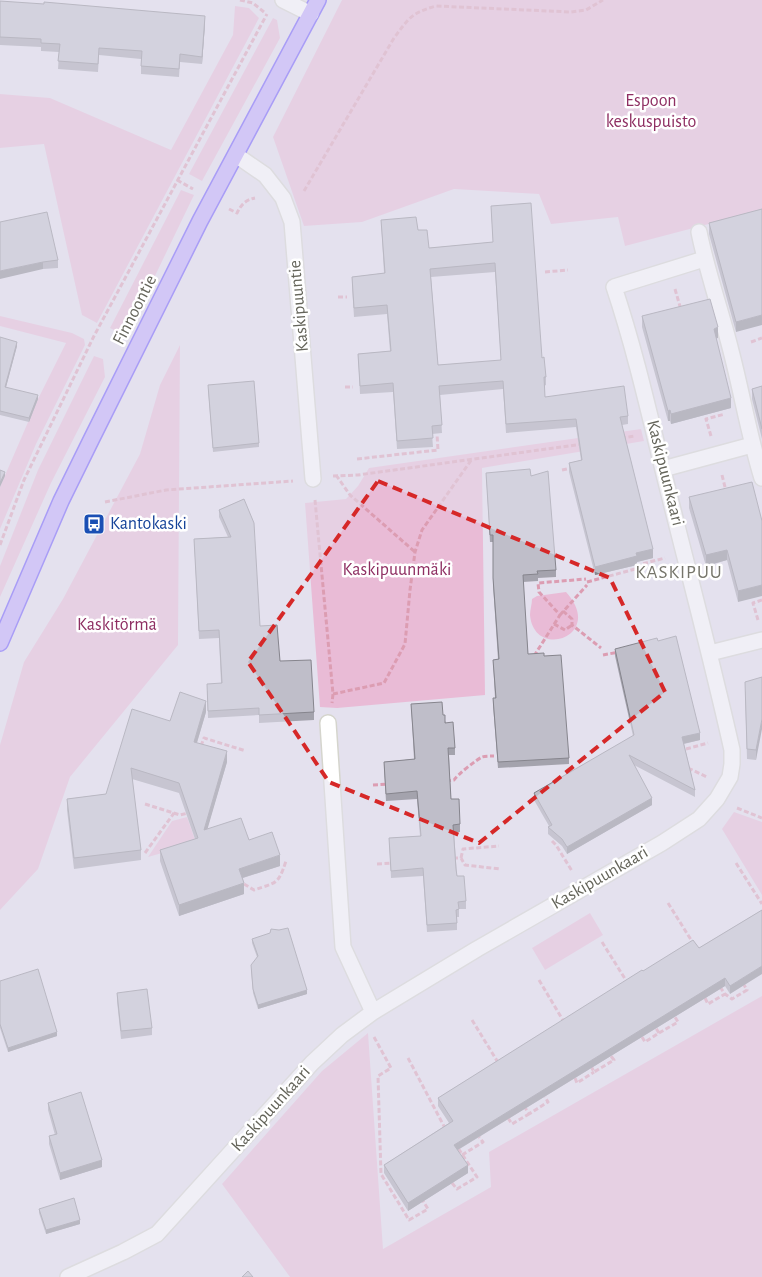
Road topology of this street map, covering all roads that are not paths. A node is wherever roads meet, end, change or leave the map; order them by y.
1 (318, 0) edge
2 (277, 3) edge
3 (311, 14) junction
4 (236, 155) junction
5 (698, 232) dead end
6 (704, 259) junction
7 (752, 445) junction
8 (663, 469) junction
9 (762, 478) edge
10 (313, 479) road end
11 (762, 640) edge
12 (0, 644) edge
13 (710, 653) junction
14 (328, 723) road end
15 (368, 1016) junction
16 (68, 1277) edge

1 - 3 main road, Finnoontie
2 - 3 street
3 - 4 main road, Finnoontie
4 - 10 street, Kaskipuuntie
4 - 12 main road, Finnoontie
5 - 6 street
6 - 7 street
6 - 8 street, Kaskipuunkaari
7 - 8 street
7 - 9 street
8 - 13 street, Kaskipuunkaari
11 - 13 street
13 - 15 street, Kaskipuunkaari
14 - 15 street
15 - 16 street, Kaskipuunkaari

